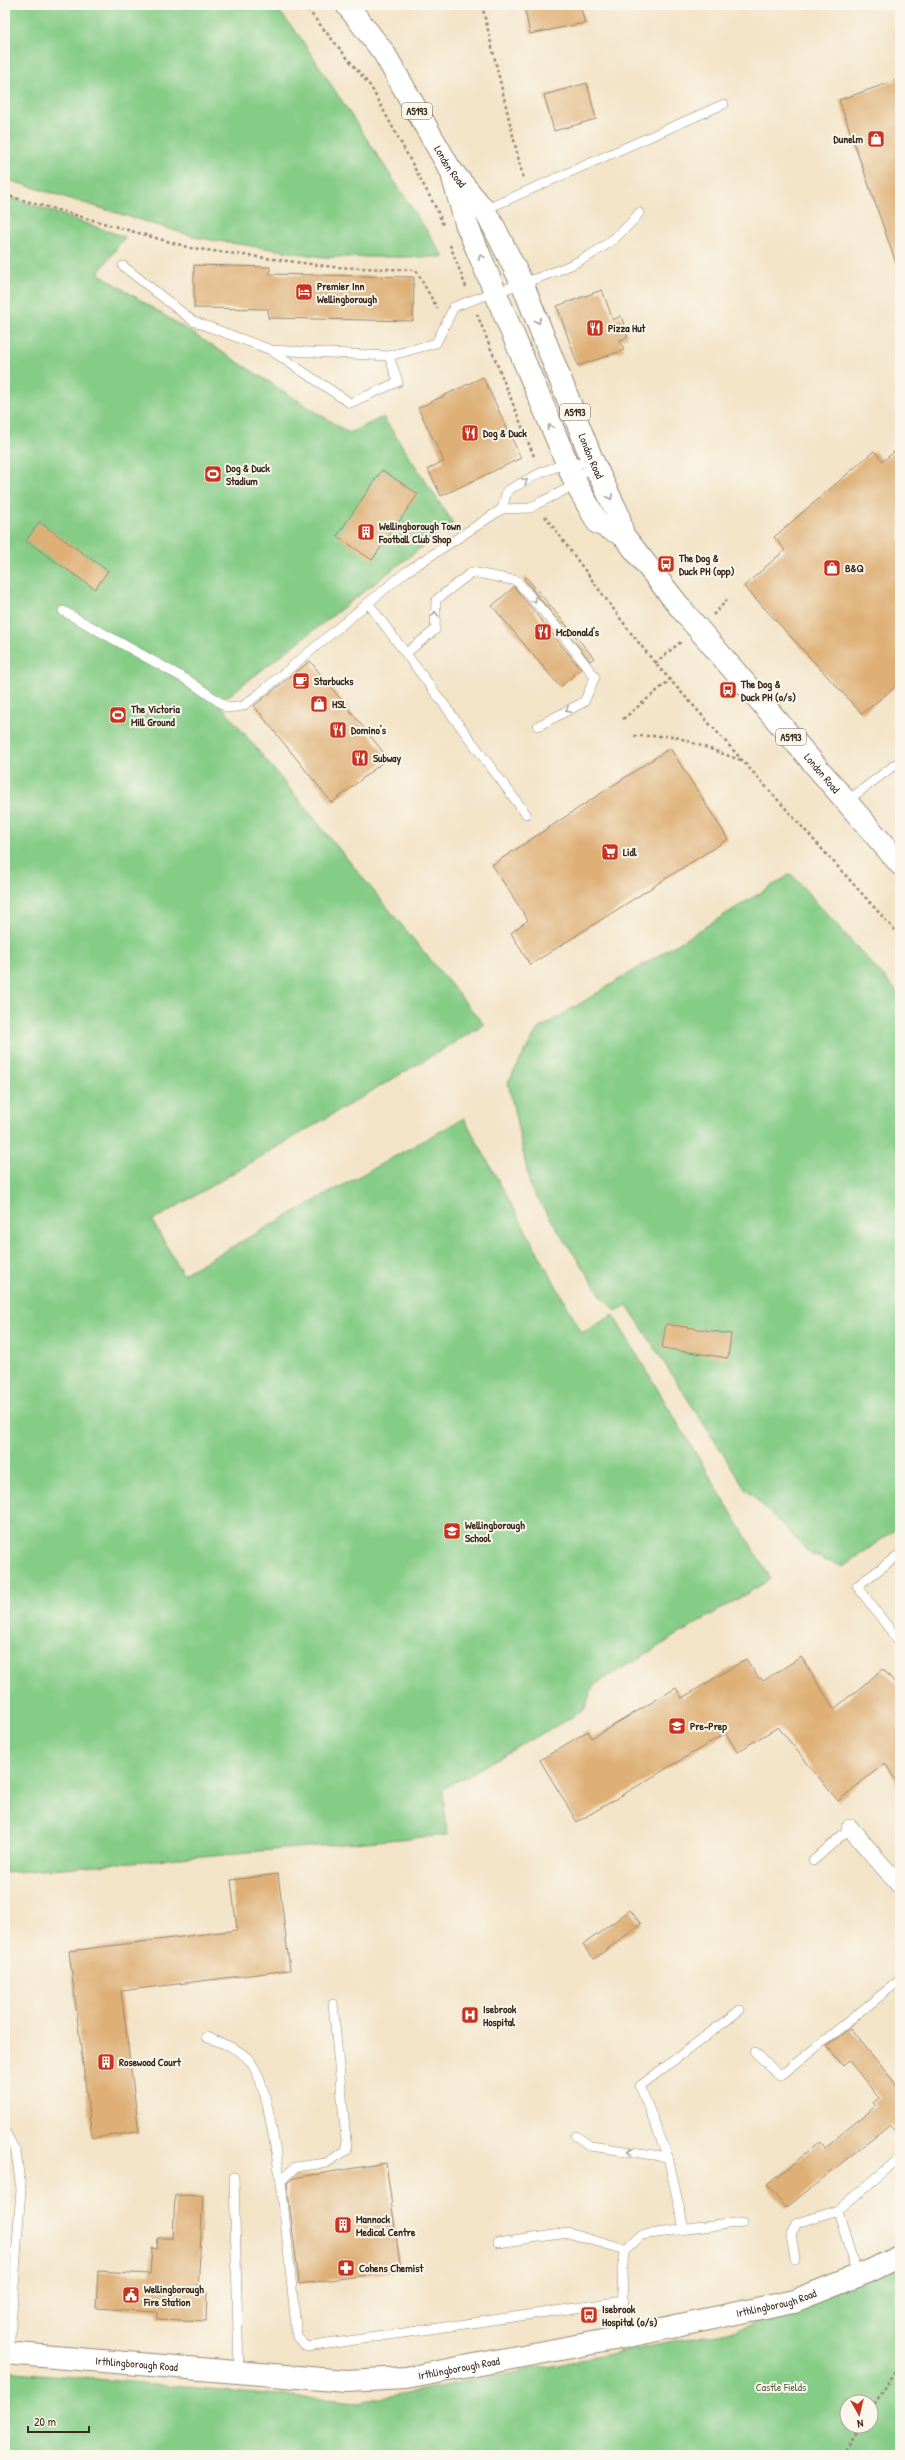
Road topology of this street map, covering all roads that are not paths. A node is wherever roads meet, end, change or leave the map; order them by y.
1 (347, 5) edge
2 (724, 104) dead end
3 (450, 169) junction
4 (484, 210) junction
5 (639, 213) dead end
6 (124, 266) dead end
7 (523, 285) junction
8 (496, 292) junction
9 (271, 350) junction
10 (389, 356) junction
11 (593, 462) junction
12 (570, 472) junction
13 (502, 509) junction
14 (623, 535) junction
15 (368, 603) junction
16 (63, 611) dead end
17 (406, 653) junction
18 (538, 726) dead end
19 (900, 761) edge
20 (846, 802) junction
21 (526, 814) dead end
22 (900, 864) edge
23 (900, 1554) edge
24 (900, 1643) edge
25 (850, 1828) joint
26 (813, 1861) dead end
27 (900, 1886) edge
28 (900, 1980) edge
29 (333, 2004) dead end
30 (740, 2010) dead end
31 (206, 2037) dead end
32 (755, 2052) dead end
33 (5, 2132) edge
34 (576, 2136) dead end
35 (668, 2157) junction
36 (900, 2158) edge
37 (234, 2177) dead end
38 (281, 2181) junction
39 (838, 2210) junction
40 (743, 2222) dead end
41 (684, 2229) junction
42 (498, 2243) dead end
43 (626, 2250) junction
44 (900, 2256) edge
45 (795, 2260) dead end
46 (856, 2276) junction
47 (9, 2300) edge
48 (624, 2301) junction
49 (624, 2337) junction
50 (7, 2353) edge
51 (239, 2373) junction

1 - 3 main road, London Road / A5193
2 - 4 lane
3 - 4 main road, London Road / A5193
8 -> 3 main road
4 - 7 main road, London Road / A5193
5 - 7 lane
6 - 9 lane
7 - 8 lane
7 -> 11 main road, London Road / A5193
8 - 10 lane
12 -> 8 main road
9 - 10 lane
9 - 10 lane
11 - 12 lane
11 - 12 lane
11 -> 14 main road, London Road / A5193
12 - 13 lane
13 -> 12 lane
12 - 14 main road
13 - 15 lane
14 - 20 main road, London Road / A5193
15 - 16 lane
15 - 17 lane
17 -> 18 lane
17 - 21 lane
19 - 20 lane
20 - 22 main road, London Road / A5193
23 - 24 lane
25 - 26 lane
25 - 27 street
28 - 32 lane
29 - 38 lane
30 - 35 lane
31 - 38 lane
33 - 47 lane
35 -> 34 lane
35 - 41 lane
36 - 39 lane
37 - 51 lane
38 - 48 lane
39 - 45 lane
39 - 46 lane
40 - 41 lane
41 - 43 lane
42 - 43 lane
43 - 48 lane
44 - 46 main road, Irthlingborough Road
46 - 49 main road, Irthlingborough Road
47 - 50 lane
48 - 49 lane
49 - 51 main road, Irthlingborough Road
50 - 51 main road, Irthlingborough Road

